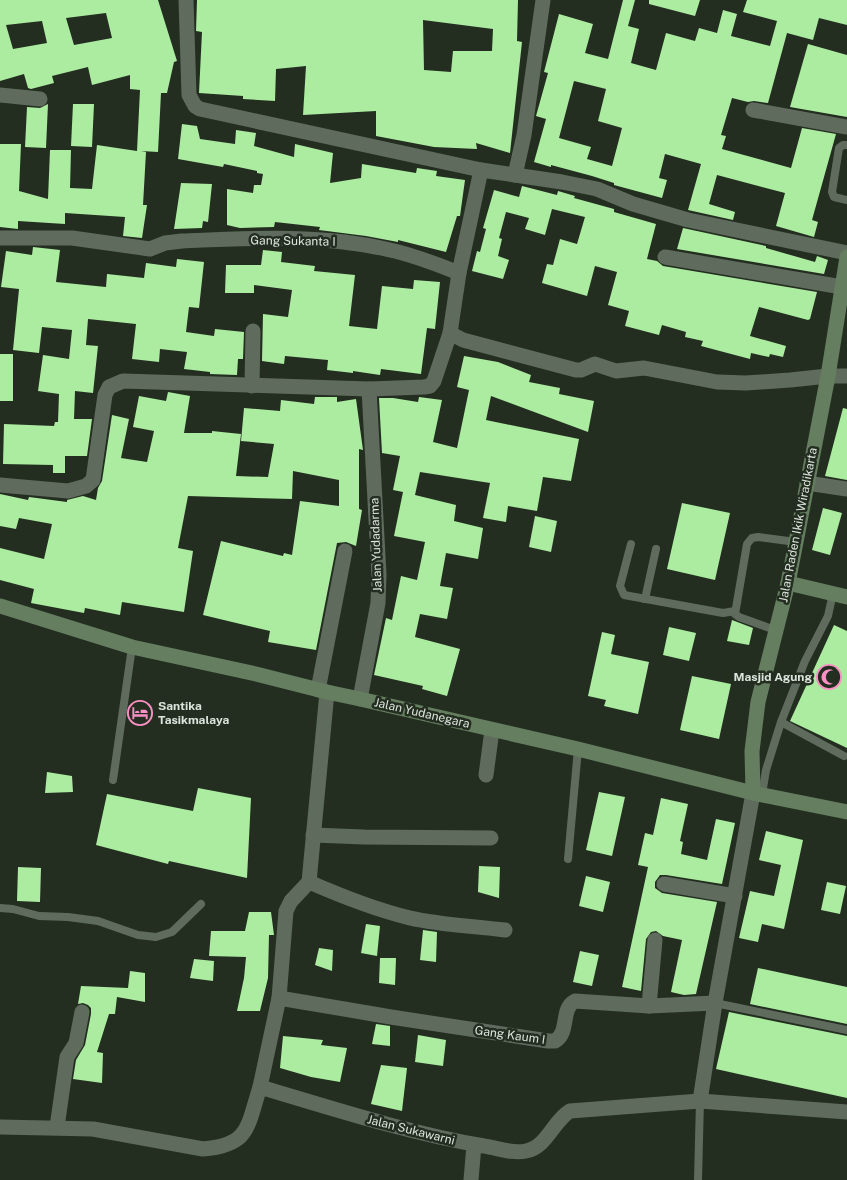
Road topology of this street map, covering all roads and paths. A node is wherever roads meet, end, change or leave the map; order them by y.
1 (186, 0) edge
2 (543, 0) edge
3 (0, 95) edge
4 (40, 99) dead end
5 (753, 110) dead end
6 (847, 127) edge
7 (847, 145) edge
8 (481, 170) junction
9 (514, 175) junction
10 (847, 200) edge
11 (0, 238) edge
12 (665, 257) dead end
13 (847, 261) edge
14 (459, 273) junction
15 (842, 287) junction
16 (253, 331) dead end
17 (450, 333) junction
18 (828, 376) junction
19 (847, 376) edge
20 (252, 386) junction
21 (370, 389) junction
22 (806, 483) junction
23 (0, 485) edge
24 (847, 489) edge
25 (796, 542) junction
26 (631, 544) dead end
27 (656, 549) dead end
28 (345, 550) dead end
29 (788, 583) junction
30 (840, 595) edge
31 (645, 600) junction
32 (0, 606) edge
33 (734, 611) junction
34 (775, 630) junction
35 (132, 647) junction
36 (322, 691) junction
37 (360, 698) junction
38 (781, 722) junction
39 (492, 730) junction
40 (578, 749) junction
41 (844, 756) dead end
42 (486, 775) dead end
43 (113, 780) dead end
44 (758, 793) junction
45 (847, 812) edge
46 (313, 835) junction
47 (491, 838) dead end
48 (568, 859) dead end
49 (309, 882) junction
50 (664, 884) dead end
51 (735, 896) junction
52 (200, 904) dead end
53 (0, 908) edge
54 (505, 930) dead end
55 (655, 940) dead end
56 (279, 998) junction
57 (715, 1003) junction
58 (650, 1006) junction
59 (82, 1012) dead end
60 (847, 1030) edge
61 (260, 1087) junction
62 (700, 1101) junction
63 (847, 1112) edge
64 (0, 1128) edge
65 (57, 1128) junction
66 (474, 1145) junction
67 (471, 1180) edge
68 (698, 1180) edge

1 - 8 street
2 - 9 street
3 - 4 street
5 - 6 street
7 - 10 lane
8 - 9 street
8 - 14 street
9 - 13 street
11 - 14 street, Gang Sukanta I
12 - 15 street
13 - 15 main road, Jalan Raden Ikik Wiradikarta
14 - 17 street
15 - 18 main road, Jalan Raden Ikik Wiradikarta
16 - 20 street
17 - 18 street
17 - 21 street
18 - 19 street
18 - 22 main road, Jalan Raden Ikik Wiradikarta
20 - 21 street
20 - 23 street
21 - 37 street, Jalan Yudadarma
22 - 24 street
22 - 25 main road, Jalan Raden Ikik Wiradikarta
25 - 29 main road, Jalan Raden Ikik Wiradikarta
25 - 33 lane
26 - 31 lane
27 - 31 lane
28 - 36 street
29 - 30 main road
29 - 34 main road, Jalan Raden Ikik Wiradikarta
30 - 38 lane
31 - 33 lane
32 - 35 main road, Jalan Yudanegara
33 - 34 lane
34 - 44 main road, Jalan Raden Ikik Wiradikarta
35 - 36 main road, Jalan Yudanegara
35 - 43 lane
36 - 37 main road, Jalan Yudanegara
36 - 46 street
37 - 39 main road, Jalan Yudanegara
38 - 41 lane
38 - 44 lane
39 - 40 main road, Jalan Yudanegara
39 - 42 street
40 - 44 main road, Jalan Yudanegara
40 - 48 lane
44 - 45 main road, Jalan Yudanegara
44 - 51 street
46 - 47 street
46 - 49 street
49 - 54 street
49 - 56 street
50 - 51 street
51 - 57 street
52 - 53 lane
55 - 58 street
56 - 58 street, Gang Kaum I
56 - 61 street
57 - 58 street, Gang Kaum I
57 - 60 lane
57 - 62 street
59 - 65 street
61 - 65 street
61 - 66 street, Jalan Sukawarni
62 - 63 street, Jalan Sukawarni
62 - 66 street, Jalan Sukawarni
62 - 68 lane
64 - 65 street
66 - 67 street

